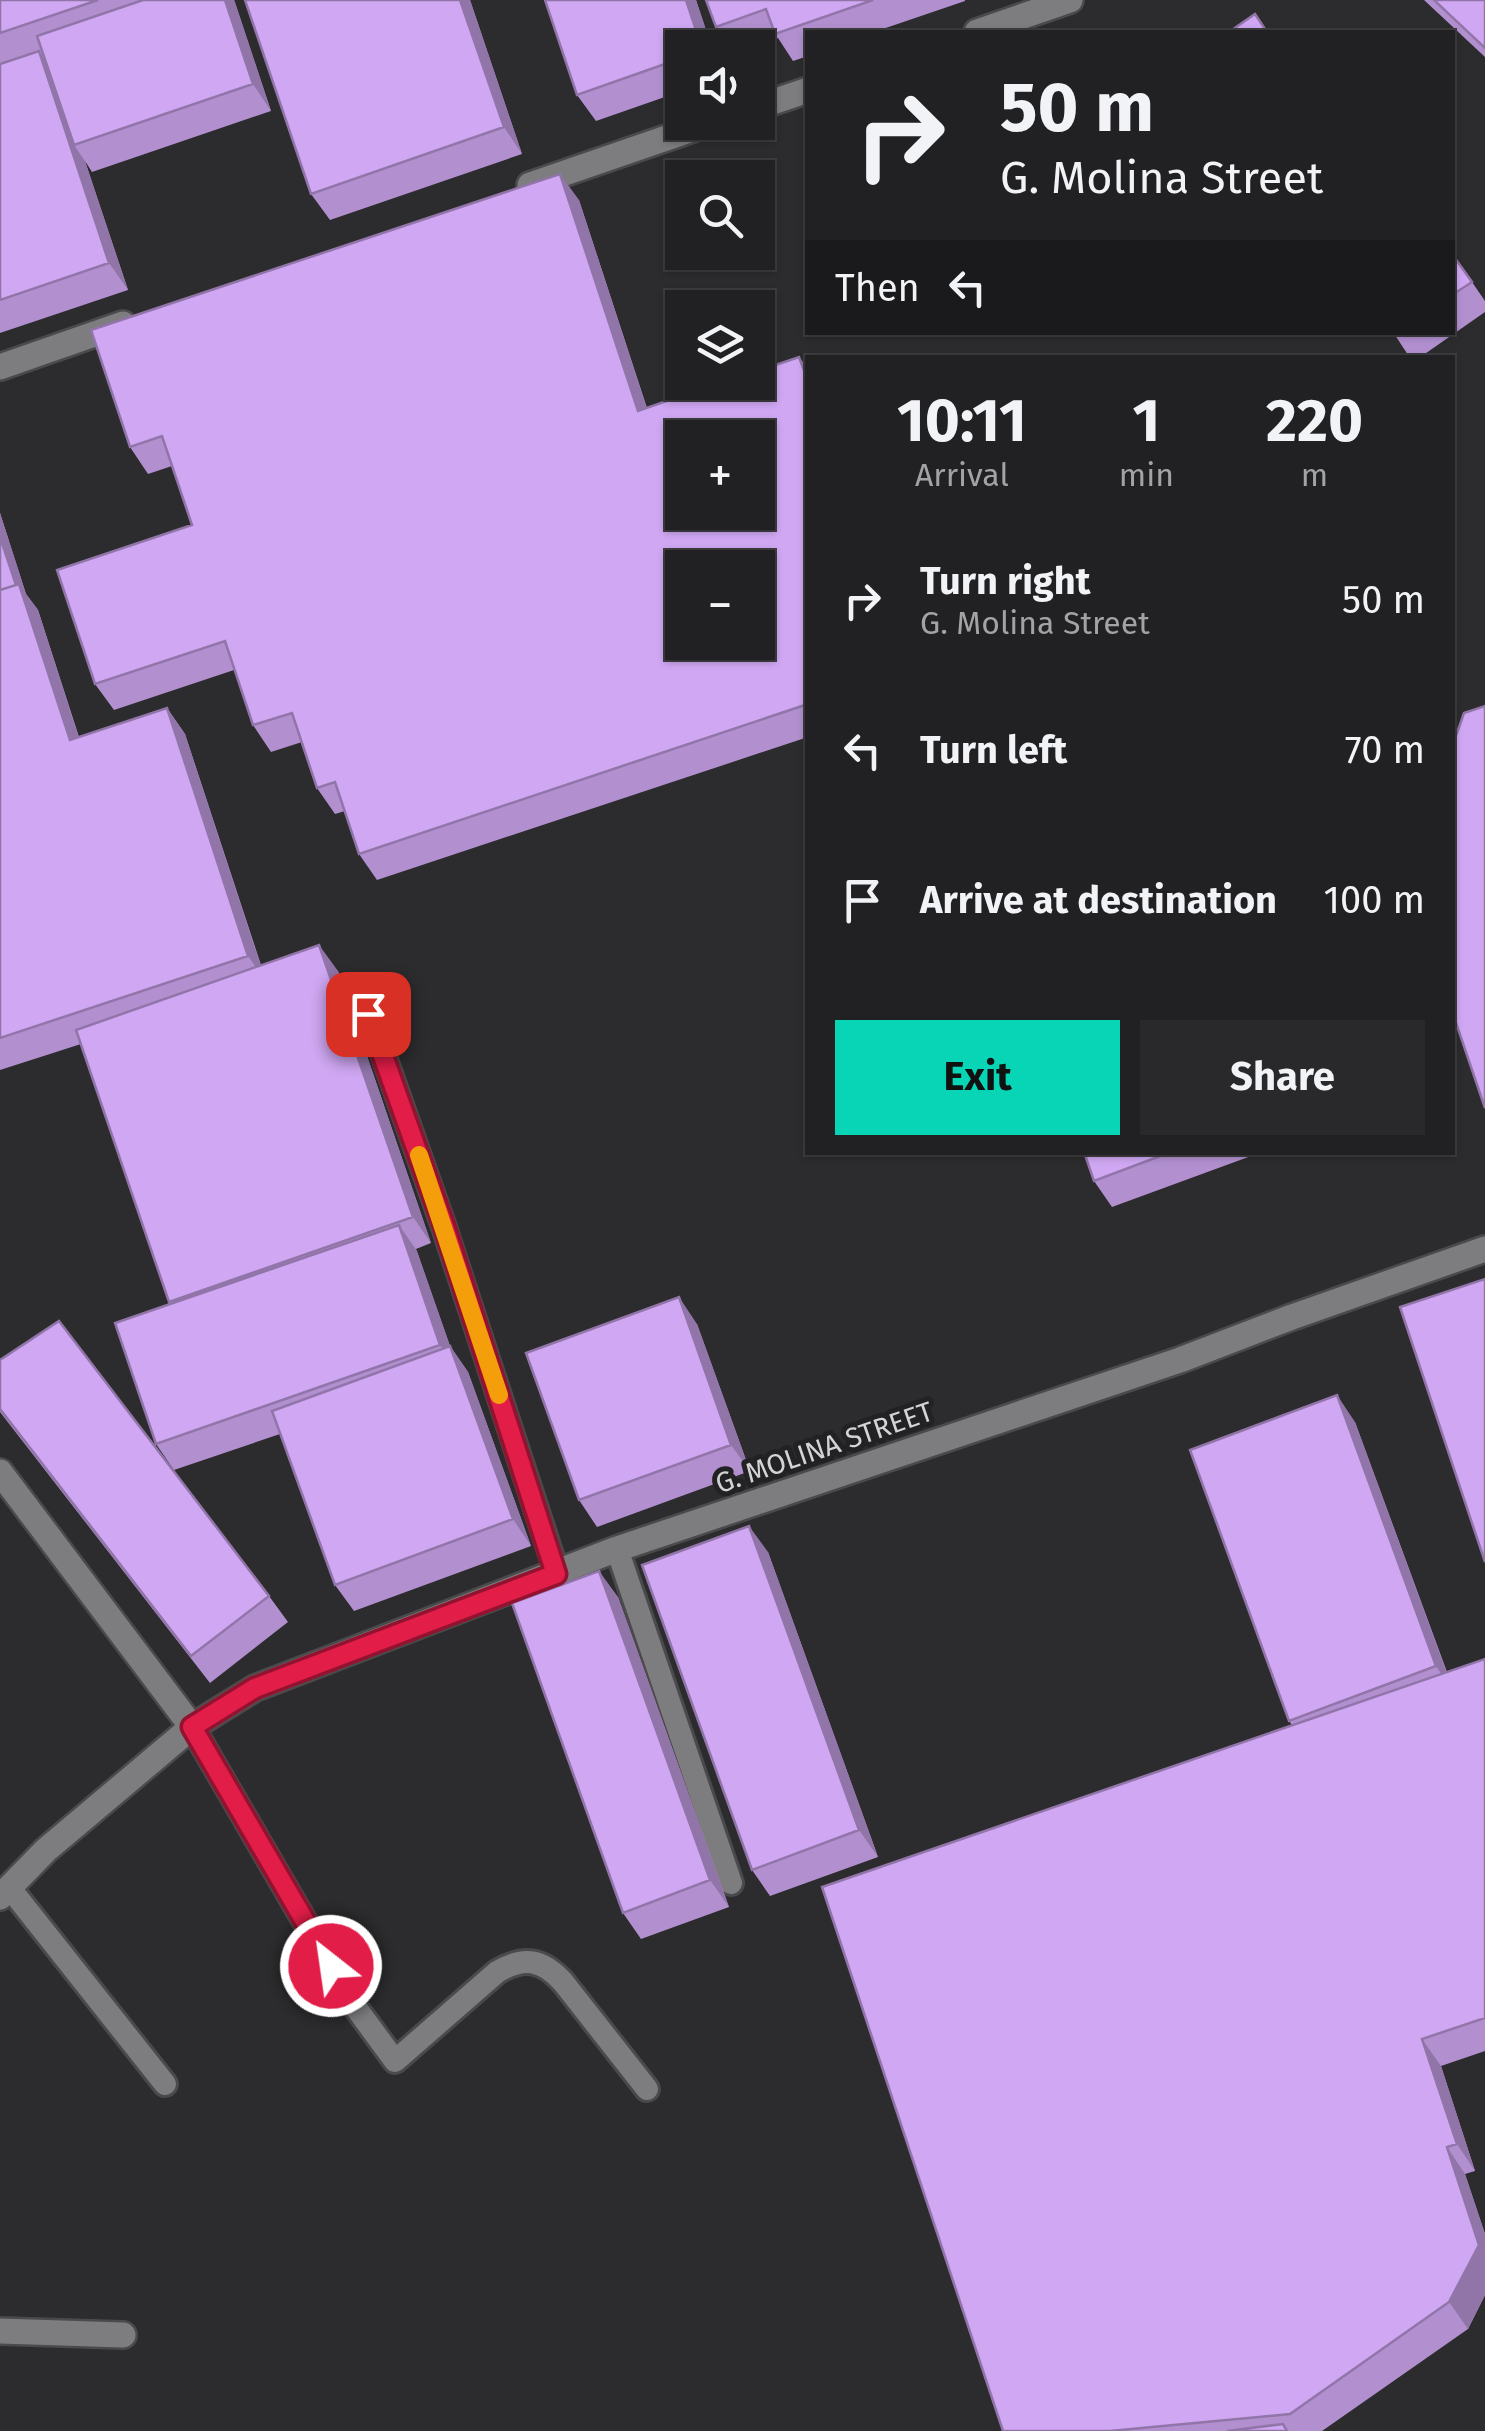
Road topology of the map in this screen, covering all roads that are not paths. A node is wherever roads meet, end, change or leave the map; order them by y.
1 (1070, 0) edge
2 (983, 30) edge
3 (805, 91) edge
4 (775, 101) edge
5 (665, 139) edge
6 (510, 192) edge
7 (142, 318) edge
8 (0, 367) edge
9 (368, 1014) dead end
10 (1485, 1249) edge
11 (0, 1472) edge
12 (616, 1549) junction
13 (556, 1574) junction
14 (192, 1727) junction
15 (731, 1882) dead end
16 (5, 1892) edge
17 (164, 2084) dead end
18 (648, 2089) dead end
19 (0, 2331) edge
20 (123, 2335) dead end

1 - 2 street
3 - 4 street
5 - 6 street
7 - 8 street
9 - 13 lane
10 - 12 street, G. MOLINA STREET
11 - 14 street
12 - 13 street, G. MOLINA STREET
12 - 15 lane
13 - 14 street, G. MOLINA STREET
14 - 16 street, G. MOLINA STREET
14 - 18 lane
16 - 17 lane
19 - 20 street

